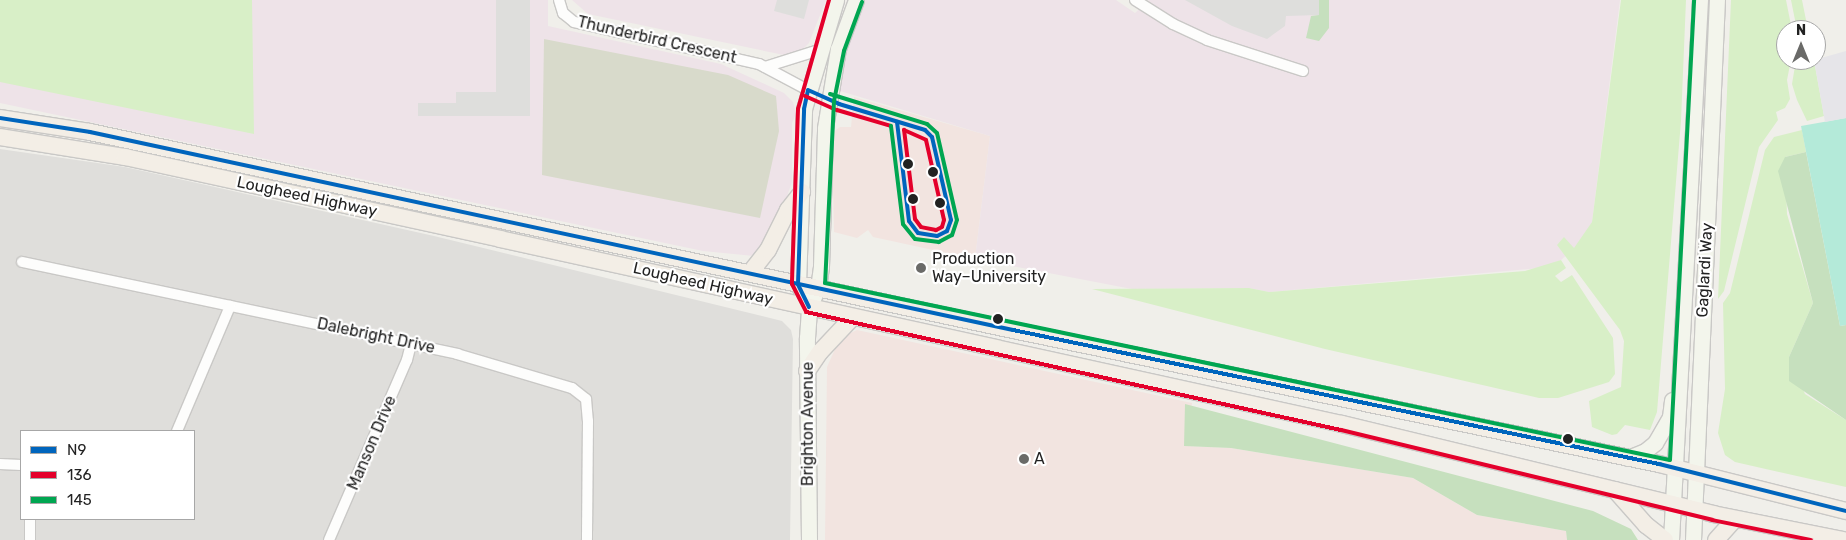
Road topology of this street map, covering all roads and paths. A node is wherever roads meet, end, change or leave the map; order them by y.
1 (559, 0) edge
2 (836, 0) edge
3 (856, 0) edge
4 (1135, 0) edge
5 (1700, 0) edge
6 (1717, 0) edge
7 (819, 50) junction
8 (765, 67) junction
9 (1302, 71) dead end
10 (808, 90) junction
11 (828, 100) junction
12 (0, 118) edge
13 (0, 137) edge
14 (802, 192) junction
15 (22, 262) dead end
16 (750, 273) junction
17 (798, 284) junction
18 (818, 288) junction
19 (230, 306) junction
20 (809, 307) junction
21 (853, 317) junction
22 (1683, 343) junction
23 (410, 344) junction
24 (807, 371) junction
25 (177, 430) edge
26 (1628, 458) junction
27 (0, 464) edge
28 (20, 464) edge
29 (1676, 468) junction
30 (1696, 474) junction
31 (1615, 490) junction
32 (1674, 504) junction
33 (1693, 509) junction
34 (1846, 511) edge
35 (1734, 519) junction
36 (30, 520) edge
37 (30, 540) edge
38 (329, 540) edge
39 (587, 540) edge
40 (808, 540) edge
41 (1665, 540) edge
42 (1672, 540) edge
43 (1693, 540) edge
44 (1716, 540) edge
45 (1843, 540) edge

1 - 8 street, Thunderbird Crescent
2 - 7 main road
3 - 11 main road
4 - 9 street
5 - 22 main road, Gaglardi Way
6 - 30 main road, Gaglardi Way
7 - 8 street
7 - 10 main road
8 - 10 street, Thunderbird Crescent
10 - 11 main road
10 - 14 main road
11 - 18 main road
12 - 16 main road, Lougheed Highway
13 - 20 main road, Lougheed Highway
14 - 16 main road
14 - 17 main road
15 - 19 street, Dalebright Drive
16 - 17 main road, Lougheed Highway
17 - 18 main road, Lougheed Highway
17 - 20 main road, Brighton Avenue
18 - 20 main road, Brighton Avenue
18 - 26 main road, Lougheed Highway
19 - 23 street, Dalebright Drive
19 - 25 street
20 - 21 main road, Lougheed Highway
20 - 24 main road, Brighton Avenue
21 - 24 main road
21 - 31 main road, Lougheed Highway
22 - 26 main road
22 - 29 main road, Gaglardi Way
23 - 38 street, Manson Drive
23 - 39 street, Dalebright Drive
24 - 40 main road, Brighton Avenue
26 - 29 main road, Lougheed Highway
27 - 28 street
29 - 30 main road, Lougheed Highway
29 - 32 main road, Gaglardi Way
30 - 33 main road, Gaglardi Way
30 - 34 main road, Lougheed Highway
31 - 32 main road, Lougheed Highway
31 - 41 main road
32 - 33 main road, Lougheed Highway
32 - 42 main road, Gaglardi Way
33 - 35 main road, Lougheed Highway
33 - 43 main road, Gaglardi Way
35 - 44 main road
35 - 45 main road, Lougheed Highway
36 - 37 street

